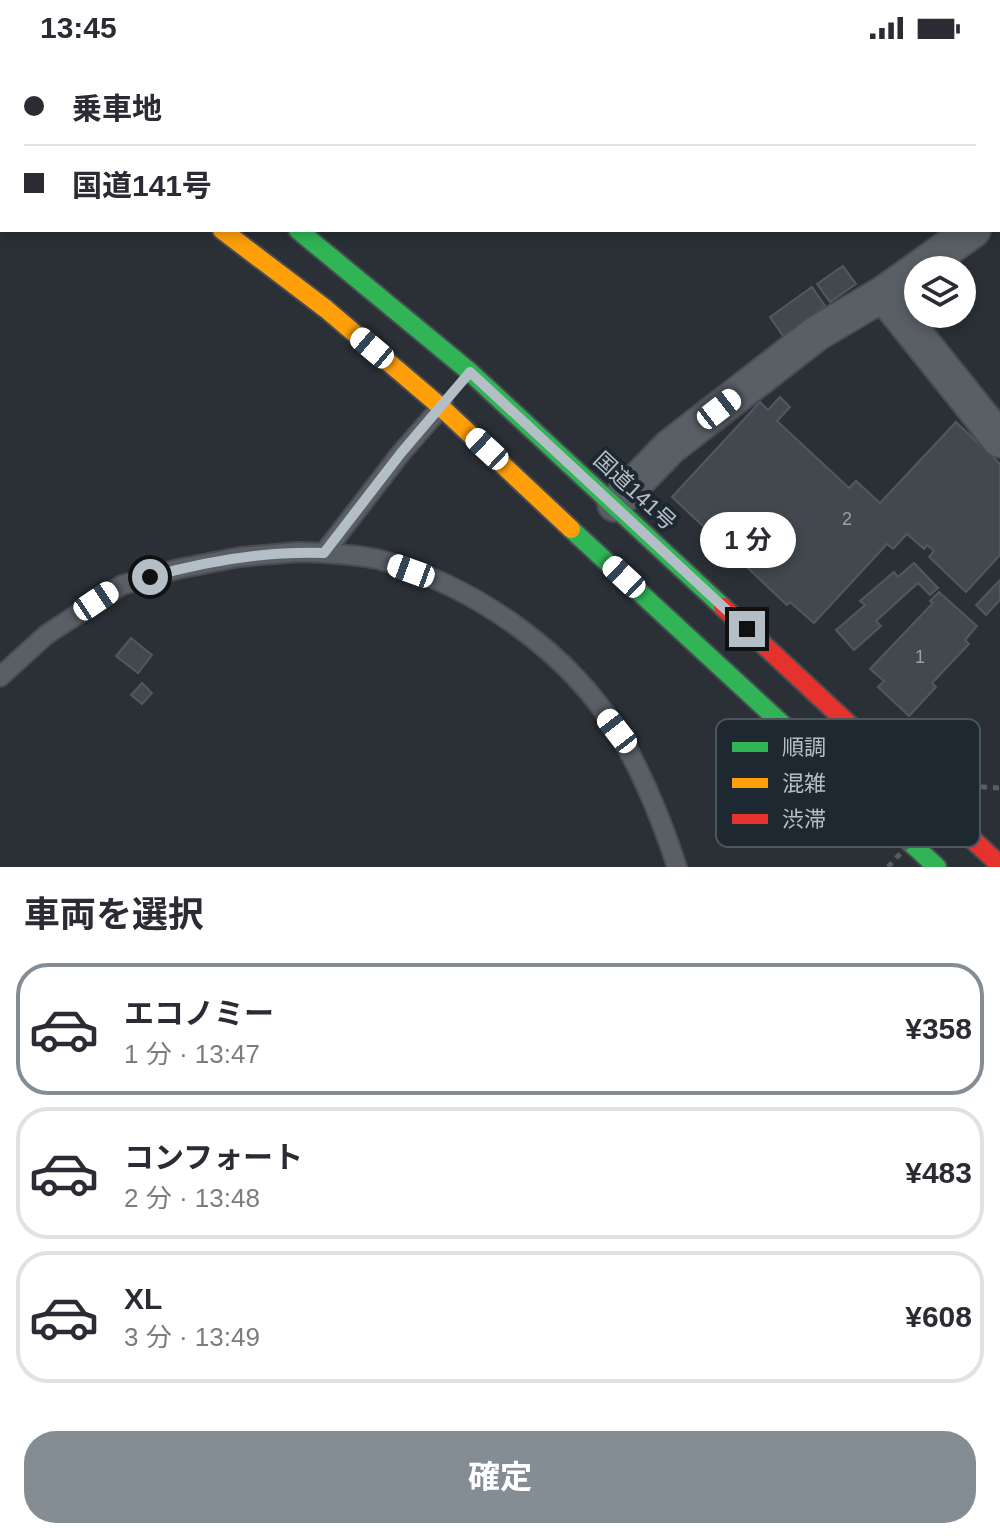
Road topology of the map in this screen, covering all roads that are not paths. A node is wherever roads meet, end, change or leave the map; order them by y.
1 (225, 232) edge
2 (300, 232) edge
3 (970, 232) edge
4 (883, 294) junction
5 (456, 390) junction
6 (1000, 440) edge
7 (615, 504) junction
8 (324, 553) junction
9 (0, 677) edge
10 (778, 719) edge
11 (844, 719) edge
12 (980, 846) edge
13 (915, 847) edge
14 (1000, 865) edge
15 (677, 867) edge
16 (937, 867) edge

1 - 5 highway, 国道141号
2 - 5 highway, 国道141号
3 - 4 street
4 - 6 street
4 - 7 street
5 - 7 highway, 国道141号
5 - 8 lane
5 - 10 highway, 国道141号
7 - 11 highway, 国道141号
8 - 9 lane
8 - 15 lane
12 - 14 highway, 国道141号
13 - 16 highway, 国道141号

